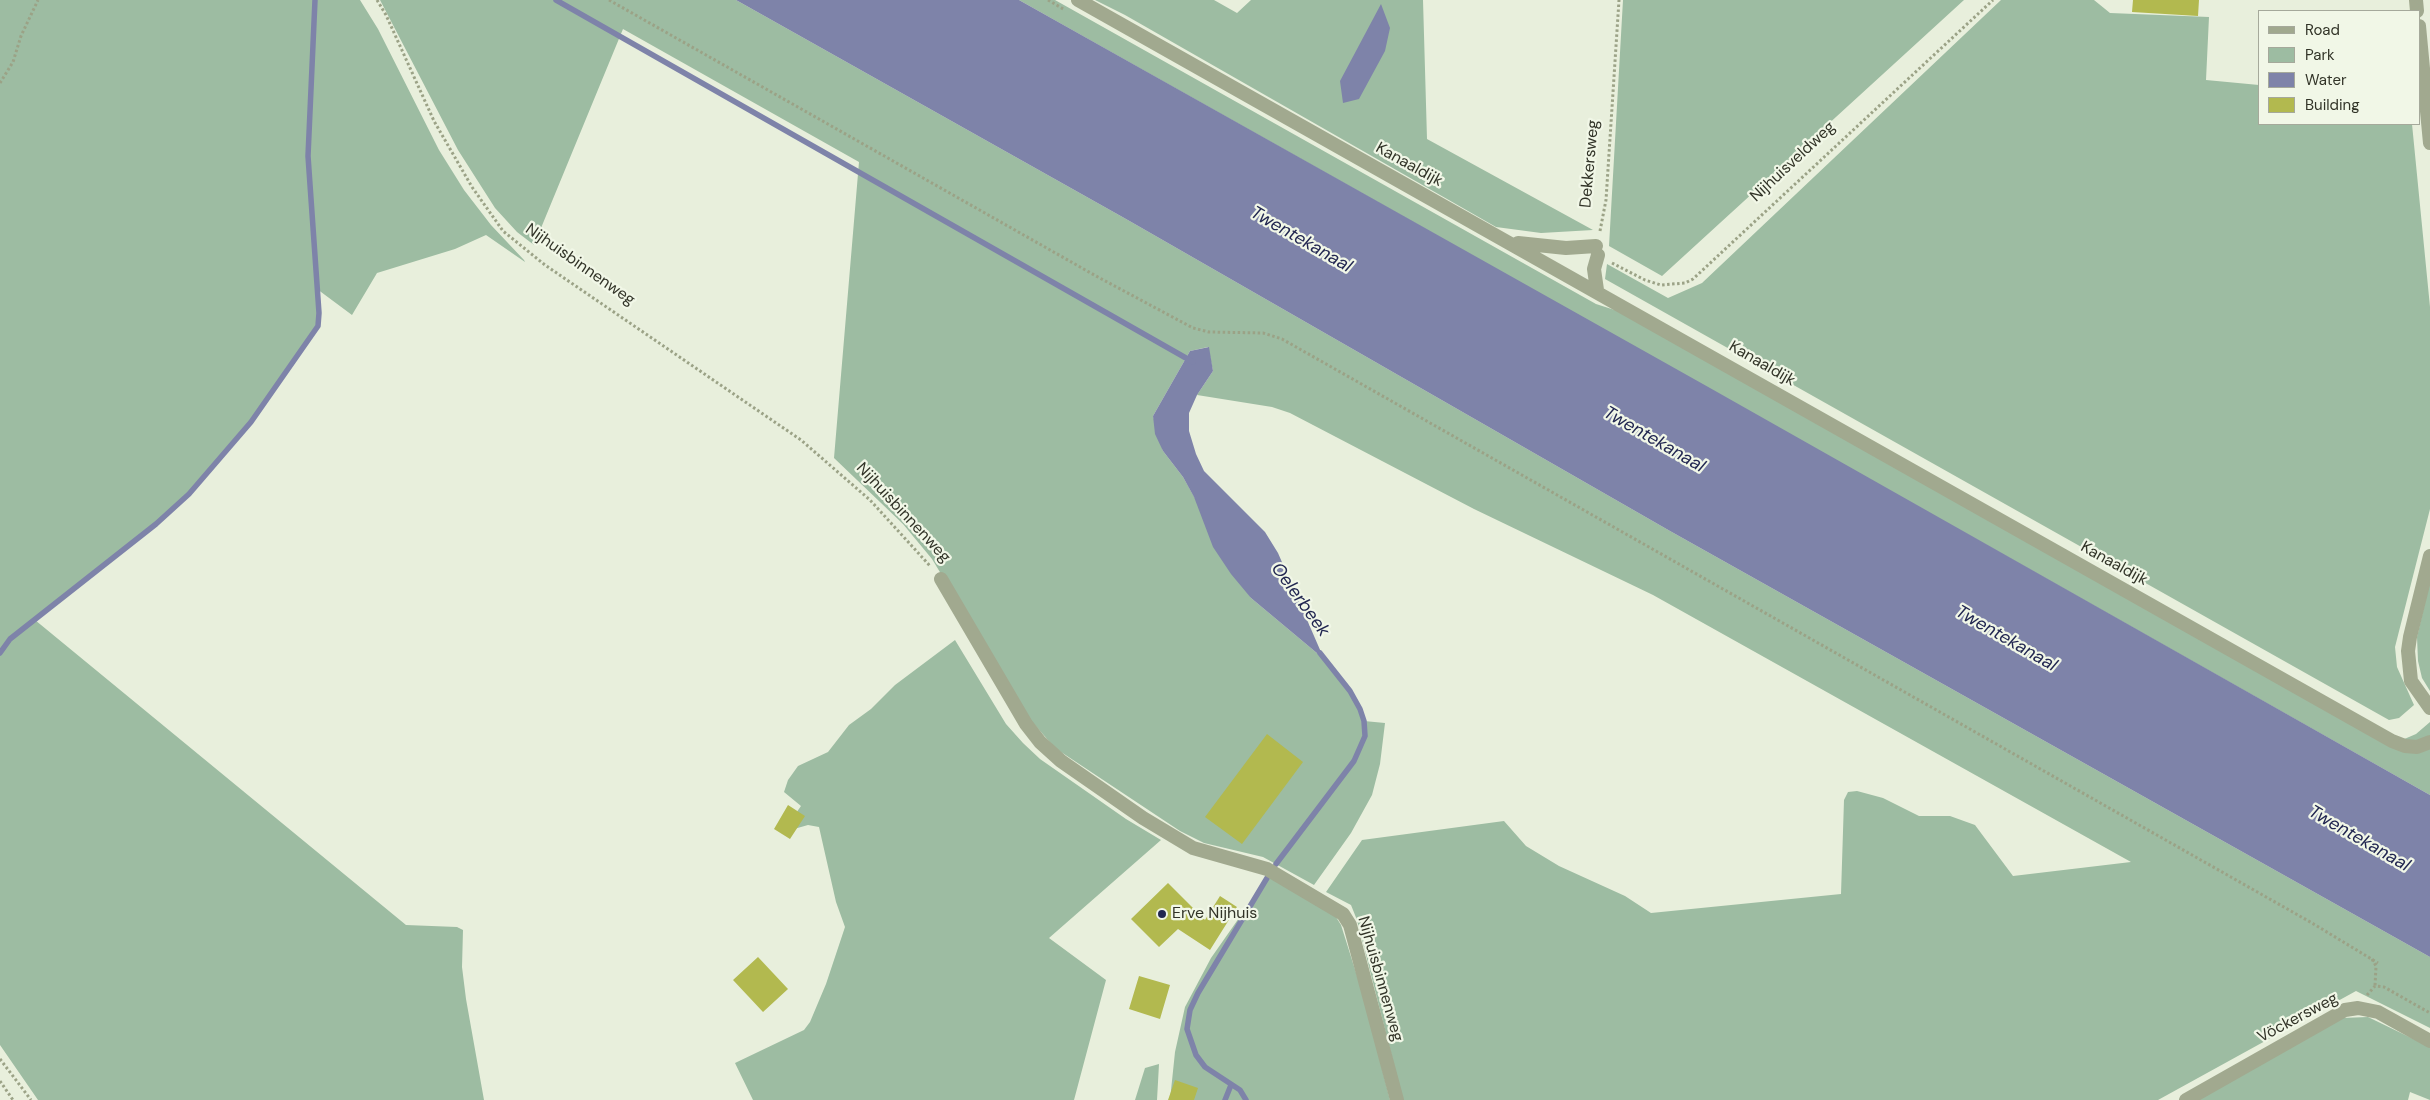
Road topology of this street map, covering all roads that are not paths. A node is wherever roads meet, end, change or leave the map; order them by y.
1 (1078, 0) edge
2 (2420, 37) edge
3 (2430, 143) edge
4 (1512, 243) junction
5 (1597, 290) junction
6 (2430, 556) edge
7 (941, 579) road end
8 (2430, 708) edge
9 (2430, 742) edge
10 (2430, 1041) edge
11 (1397, 1100) edge
12 (2186, 1100) edge

1 - 4 street, Kanaaldijk
2 - 3 street
4 - 5 street, Kanaaldijk
4 - 5 street
5 - 9 street, Kanaaldijk
6 - 8 street
7 - 11 street, Nijhuisbinnenweg
10 - 12 street, Vöckersweg

